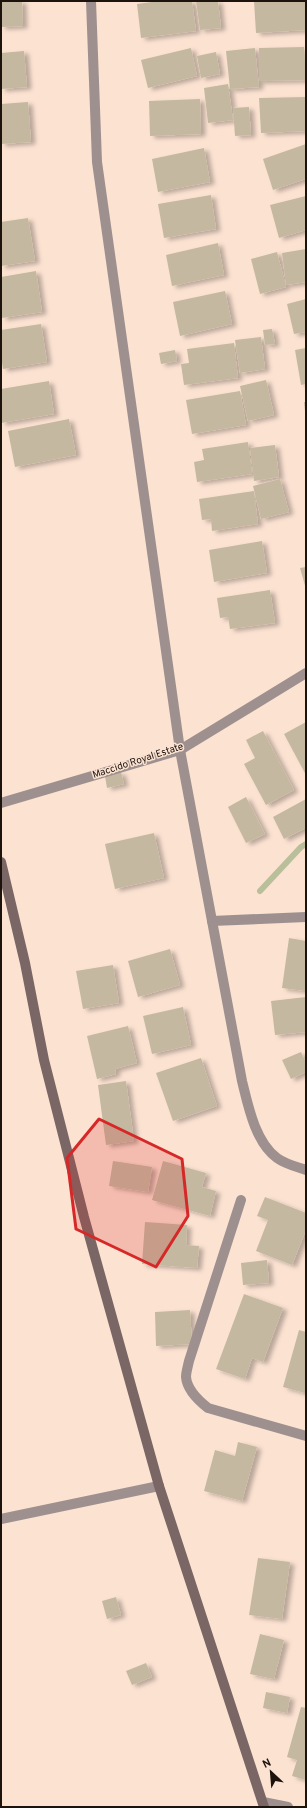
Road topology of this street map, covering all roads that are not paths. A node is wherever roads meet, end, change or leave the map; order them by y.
1 (91, 1) edge
2 (306, 673) edge
3 (180, 750) junction
4 (1, 803) edge
5 (1, 862) edge
6 (306, 917) edge
7 (212, 921) junction
8 (306, 1170) edge
9 (241, 1200) dead end
10 (306, 1436) edge
11 (159, 1486) junction
12 (1, 1519) edge
13 (263, 1804) edge
14 (288, 1807) edge

1 - 3 street
2 - 3 street, Maccido Royal Estate
3 - 4 street, Maccido Royal Estate
3 - 7 street
5 - 11 street
6 - 7 street
7 - 8 street
9 - 10 street
11 - 12 street
11 - 13 street
13 - 14 street

